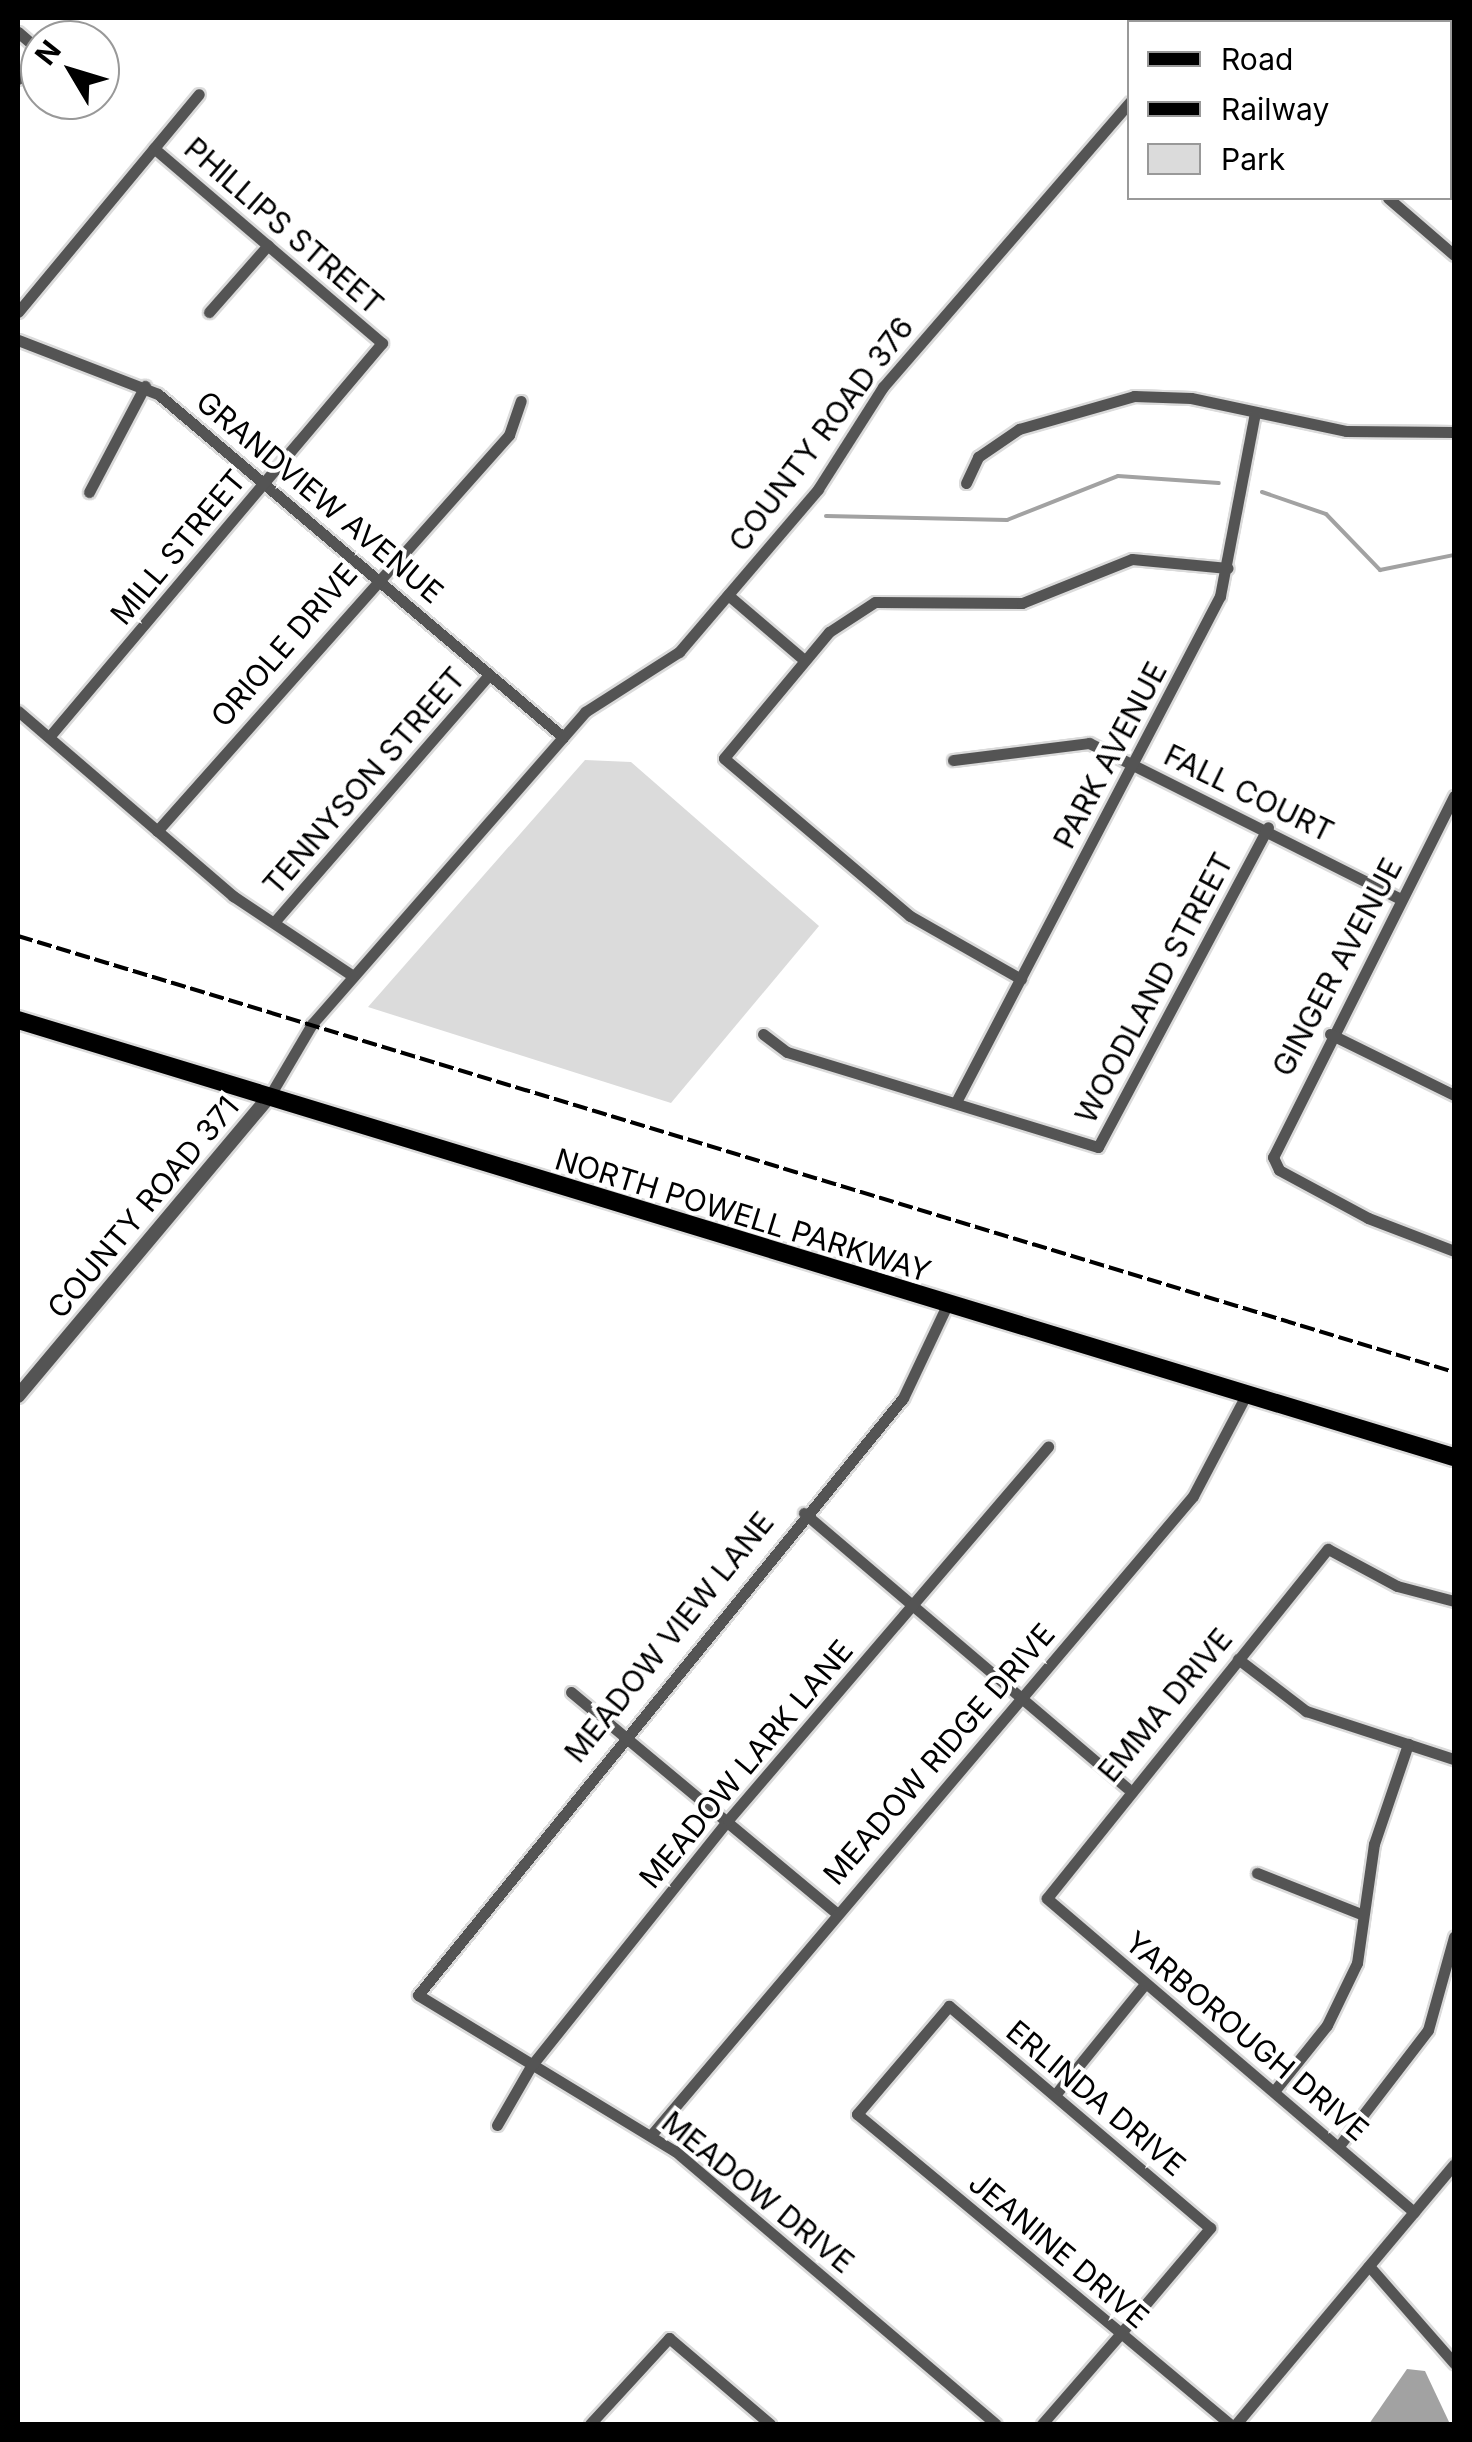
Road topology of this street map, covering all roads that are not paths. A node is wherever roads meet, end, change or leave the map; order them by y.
1 (199, 94) dead end
2 (1127, 105) edge
3 (154, 148) junction
4 (1390, 200) edge
5 (268, 245) junction
6 (1454, 256) edge
7 (18, 312) edge
8 (208, 312) dead end
9 (18, 340) edge
10 (382, 343) joint
11 (145, 386) junction
12 (521, 401) dead end
13 (1255, 413) junction
14 (1454, 432) edge
15 (266, 482) junction
16 (966, 483) dead end
17 (89, 492) dead end
18 (1228, 568) junction
19 (377, 576) junction
20 (728, 595) junction
21 (804, 660) junction
22 (490, 675) junction
23 (18, 711) edge
24 (49, 737) junction
25 (563, 737) junction
26 (953, 760) dead end
27 (1134, 764) junction
28 (1454, 796) edge
29 (1268, 827) junction
30 (157, 830) junction
31 (1400, 899) junction
32 (276, 920) junction
33 (352, 976) junction
34 (1021, 979) junction
35 (18, 1020) edge
36 (764, 1034) dead end
37 (1330, 1034) junction
38 (1454, 1095) edge
39 (268, 1097) junction
40 (956, 1102) junction
41 (1454, 1250) edge
42 (947, 1305) junction
43 (1246, 1395) junction
44 (18, 1396) edge
45 (1048, 1446) dead end
46 (1454, 1457) edge
47 (804, 1513) junction
48 (1454, 1600) edge
49 (912, 1606) junction
50 (1238, 1658) junction
51 (571, 1692) dead end
52 (1021, 1697) junction
53 (622, 1734) junction
54 (1408, 1744) junction
55 (1454, 1759) edge
56 (1127, 1788) junction
57 (728, 1820) junction
58 (1257, 1873) dead end
59 (1047, 1898) joint
60 (836, 1913) junction
61 (1361, 1914) junction
62 (1454, 1937) edge
63 (1146, 1984) junction
64 (418, 1995) joint
65 (531, 2066) junction
66 (1275, 2090) junction
67 (1054, 2095) junction
68 (857, 2114) joint
69 (497, 2125) dead end
70 (652, 2134) junction
71 (1339, 2146) junction
72 (1454, 2164) edge
73 (1414, 2212) junction
74 (1369, 2266) junction
75 (1121, 2334) junction
76 (1454, 2363) edge
77 (590, 2424) edge
78 (770, 2424) edge
79 (996, 2424) edge
80 (1042, 2424) edge
81 (1233, 2424) edge

1 - 3 street
2 - 20 street, COUNTY ROAD 376
3 - 5 street, PHILLIPS STREET
3 - 7 street
4 - 6 street
5 - 8 street
5 - 10 street, PHILLIPS STREET
9 - 11 street, GRANDVIEW AVENUE
10 - 15 street, MILL STREET
11 - 15 street, GRANDVIEW AVENUE
11 - 17 street
12 - 19 street, ORIOLE DRIVE
13 - 14 street
13 - 16 street
13 - 18 street, PARK AVENUE
15 - 19 street, GRANDVIEW AVENUE
15 - 24 street, MILL STREET
18 - 21 street
18 - 27 street, PARK AVENUE
19 - 22 street, GRANDVIEW AVENUE
19 - 30 street, ORIOLE DRIVE
20 - 21 street
20 - 25 street, COUNTY ROAD 376
21 - 34 street
22 - 25 street, GRANDVIEW AVENUE
22 - 32 street, TENNYSON STREET
23 - 24 street
24 - 30 street
25 - 33 street, COUNTY ROAD 376
26 - 27 street, FALL COURT
27 - 29 street, FALL COURT
27 - 34 street, PARK AVENUE
28 - 31 street, GINGER AVENUE
29 - 31 street, FALL COURT
29 - 40 street, WOODLAND STREET
30 - 32 street
31 - 37 street, GINGER AVENUE
32 - 33 street
33 - 39 street, COUNTY ROAD 376
34 - 40 street, PARK AVENUE
35 - 39 main road, NORTH POWELL PARKWAY
36 - 40 street
37 - 38 street
37 - 41 street, GINGER AVENUE
39 - 42 main road, NORTH POWELL PARKWAY
39 - 44 street, COUNTY ROAD 371
42 - 43 main road, NORTH POWELL PARKWAY
42 - 47 street, MEADOW VIEW LANE
43 - 46 main road, NORTH POWELL PARKWAY
43 - 52 street, MEADOW RIDGE DRIVE
45 - 49 street, MEADOW LARK LANE
47 - 49 street
47 - 53 street, MEADOW VIEW LANE
48 - 50 street, EMMA DRIVE
49 - 52 street
49 - 57 street, MEADOW LARK LANE
50 - 54 street
50 - 56 street, EMMA DRIVE
51 - 53 street
52 - 56 street
52 - 60 street, MEADOW RIDGE DRIVE
53 - 57 street
53 - 64 street, MEADOW VIEW LANE
54 - 55 street
54 - 61 street
56 - 59 street, EMMA DRIVE
57 - 60 street
57 - 65 street, MEADOW LARK LANE
58 - 61 street
59 - 63 street, YARBOROUGH DRIVE
60 - 70 street, MEADOW RIDGE DRIVE
61 - 66 street
62 - 71 street
63 - 66 street, YARBOROUGH DRIVE
63 - 67 street
64 - 65 street, MEADOW DRIVE
65 - 69 street, MEADOW LARK LANE
65 - 70 street, MEADOW DRIVE
66 - 71 street, YARBOROUGH DRIVE
67 - 68 street, ERLINDA DRIVE
67 - 75 street, ERLINDA DRIVE
68 - 75 street, JEANINE DRIVE
70 - 79 street, MEADOW DRIVE
71 - 73 street, YARBOROUGH DRIVE
72 - 73 street
73 - 74 street
74 - 76 street
74 - 81 street
75 - 80 street
75 - 81 street, JEANINE DRIVE
77 - 78 street

